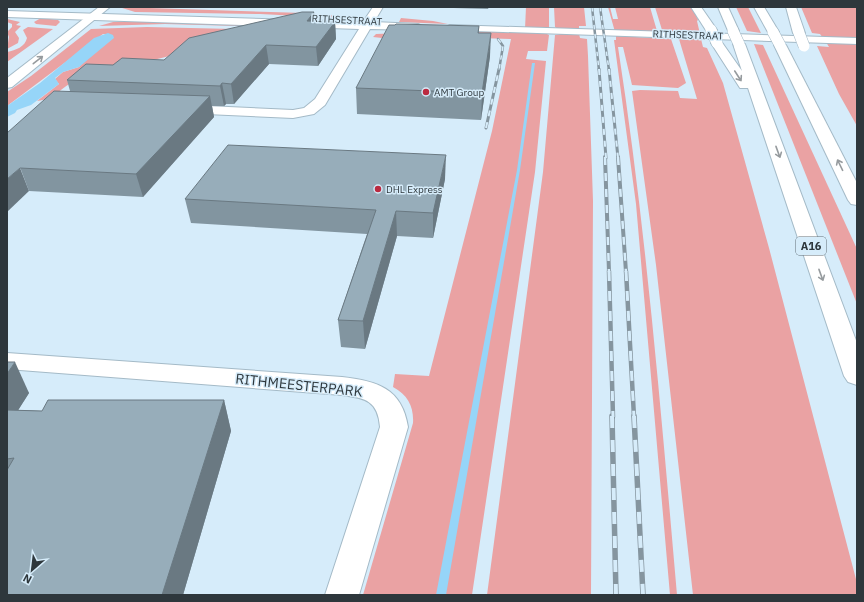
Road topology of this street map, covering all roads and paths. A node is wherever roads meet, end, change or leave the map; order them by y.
1 (378, 7) edge
2 (696, 7) edge
3 (723, 7) edge
4 (759, 7) edge
5 (791, 7) edge
6 (7, 13) edge
7 (88, 13) edge
8 (368, 23) junction
9 (60, 26) dead end
10 (857, 41) edge
11 (798, 82) junction
12 (7, 84) edge
13 (171, 109) edge
14 (764, 115) junction
15 (857, 200) edge
16 (7, 360) edge
17 (857, 376) edge
18 (342, 595) edge

1 - 8 main road
2 -> 14 main road, A16, bridge
3 - 14 main road, A16, bridge
4 - 11 main road, bridge
5 - 11 main road, bridge
6 - 7 main road, RITHSESTRAAT
7 - 8 main road, RITHSESTRAAT
7 - 9 main road
12 -> 7 main road
8 - 10 main road, RITHSESTRAAT
8 - 13 main road
15 -> 11 main road
14 -> 17 main road, A16
16 - 18 main road, RITHMEESTERPARK

